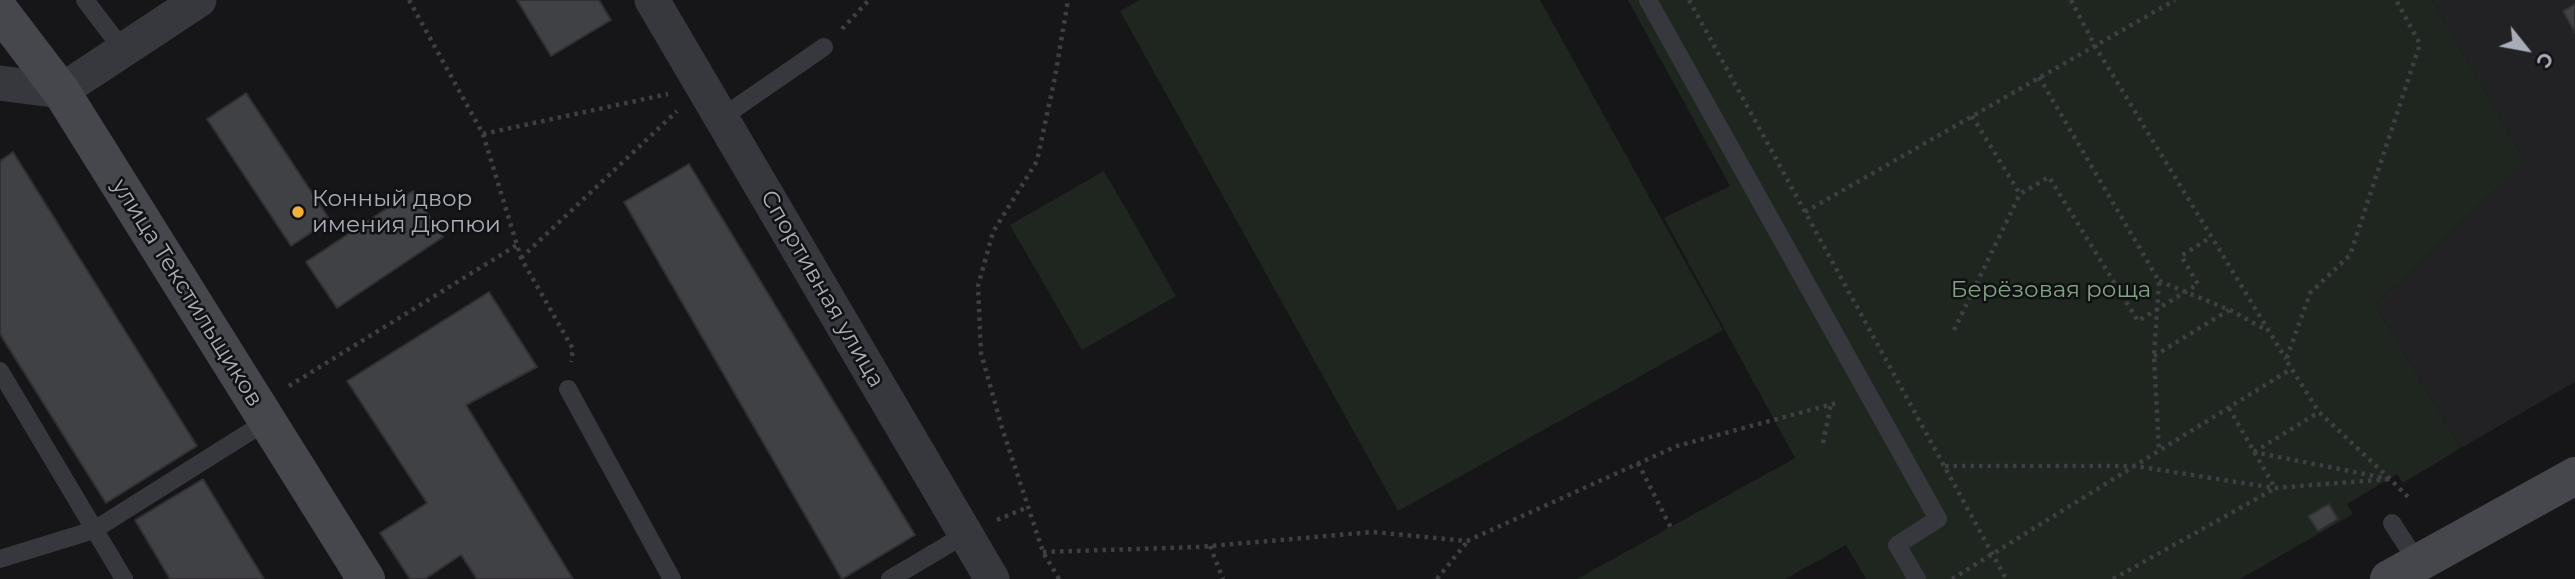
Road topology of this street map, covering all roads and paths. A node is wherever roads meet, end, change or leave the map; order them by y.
1 (85, 0) edge
2 (199, 0) edge
3 (409, 0) edge
4 (652, 0) edge
5 (869, 0) edge
6 (1068, 0) edge
7 (1648, 0) edge
8 (1689, 0) edge
9 (2071, 0) edge
10 (2175, 0) edge
11 (2396, 0) edge
12 (0, 11) edge
13 (2095, 46) junction
14 (824, 47) joint
15 (123, 50) junction
16 (2039, 78) junction
17 (0, 83) edge
18 (703, 87) junction
19 (61, 92) junction
20 (1972, 116) junction
21 (721, 118) junction
22 (483, 134) junction
23 (2020, 194) junction
24 (1805, 212) junction
25 (2211, 237) junction
26 (517, 245) junction
27 (521, 258) junction
28 (2159, 281) junction
29 (2185, 292) junction
30 (2157, 309) junction
31 (2230, 310) junction
32 (1954, 330) dead end
33 (2269, 331) junction
34 (2154, 356) junction
35 (2286, 360) junction
36 (2291, 369) junction
37 (0, 371) edge
38 (568, 389) joint
39 (1869, 394) junction
40 (1831, 404) junction
41 (2228, 408) junction
42 (2319, 412) junction
43 (262, 413) junction
44 (1823, 443) dead end
45 (2159, 451) junction
46 (2253, 453) junction
47 (1638, 463) junction
48 (1945, 466) junction
49 (2135, 466) junction
50 (2390, 479) junction
51 (2568, 484) edge
52 (2275, 488) junction
53 (2418, 508) dead end
54 (2392, 523) dead end
55 (1671, 528) dead end
56 (94, 530) junction
57 (966, 534) junction
58 (1467, 541) junction
59 (1210, 546) junction
60 (1043, 552) junction
61 (1993, 554) junction
62 (0, 559) edge
63 (2404, 571) edge
64 (124, 579) edge
65 (366, 579) edge
66 (672, 579) edge
67 (890, 579) edge
68 (992, 579) edge
69 (1059, 579) edge
70 (1223, 579) edge
71 (1437, 579) edge
72 (1917, 579) edge
73 (1952, 579) edge
74 (2006, 579) edge
75 (2113, 579) edge

1 - 15 lane
2 - 15 street
3 - 22 path
4 - 18 street, Спортивная улица
5 - 14 path
6 - 60 path
7 - 39 lane
8 - 24 path
9 - 13 path
10 - 13 path
11 - 35 path
12 - 19 street, улица Текстильщиков
13 - 16 path
13 - 25 path
14 - 21 lane
15 - 19 street
16 - 20 path
16 - 28 path
17 - 19 street
18 - 21 street, Спортивная улица
18 - 22 path
18 - 27 path
19 - 43 street, улица Текстильщиков
20 - 23 path
20 - 24 path
21 - 57 street, Спортивная улица
22 - 26 path
23 - 30 path
23 - 32 path
24 - 48 path
25 - 29 path
25 - 33 path
26 - 27 path
26 - 43 path
27 - 38 path
28 - 29 path
28 - 30 path
29 - 30 path
29 - 31 path
30 - 34 path
31 - 33 path
31 - 34 path
33 - 35 path
34 - 45 path
35 - 36 path
36 - 41 path
36 - 42 path
37 - 56 lane
38 - 66 lane
39 - 40 path
39 - 72 lane
40 - 44 path
40 - 47 path
41 - 45 path
41 - 46 path
42 - 46 path
42 - 50 path
43 - 56 lane
43 - 65 street, улица Текстильщиков
45 - 49 path
46 - 50 path
46 - 52 path
47 - 55 path
47 - 58 path
48 - 49 path
48 - 61 path
49 - 52 path
49 - 61 path
50 - 52 path
50 - 53 path
51 - 63 street
52 - 75 path
54 - 63 lane
56 - 62 lane
56 - 64 lane
57 - 67 lane
57 - 68 street, Спортивная улица
58 - 59 path
58 - 71 path
59 - 60 path
59 - 70 path
60 - 69 path
61 - 73 path
61 - 74 path

